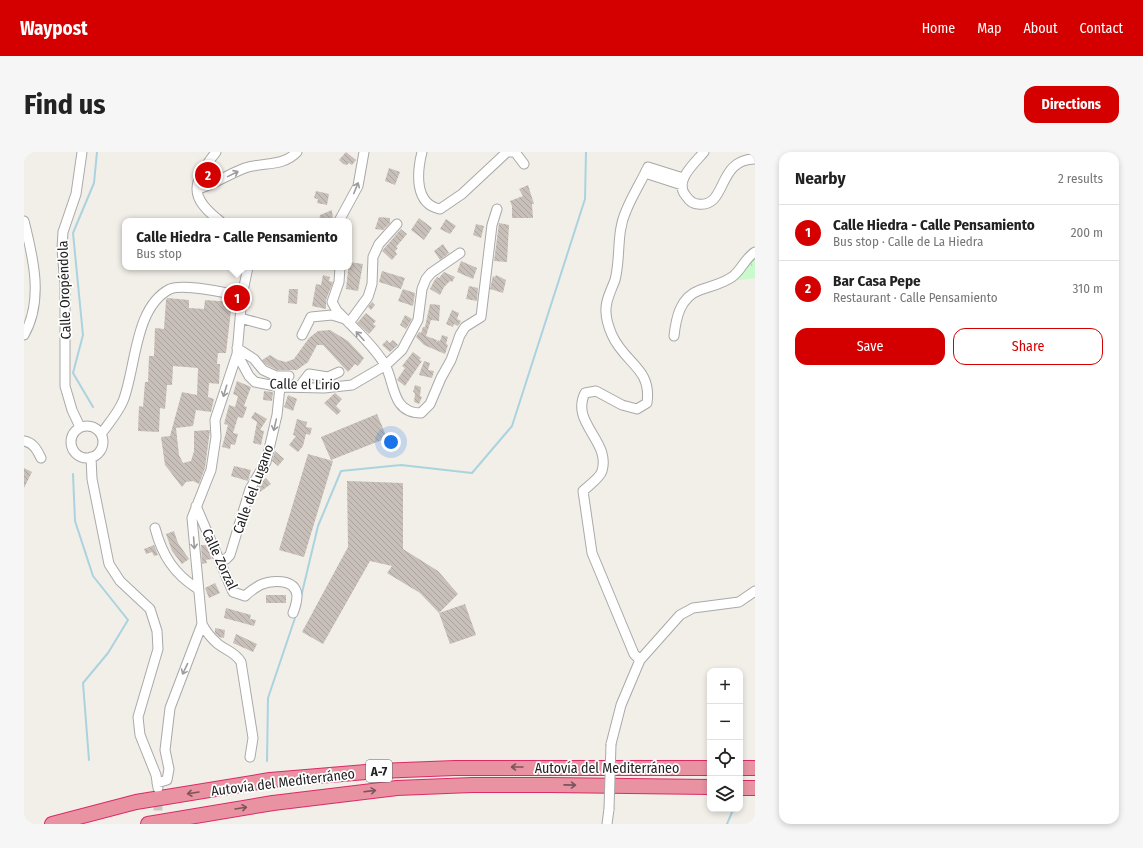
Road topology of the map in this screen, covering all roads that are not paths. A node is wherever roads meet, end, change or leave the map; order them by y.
1 (82, 152) edge
2 (216, 152) edge
3 (297, 152) edge
4 (364, 152) edge
5 (422, 152) edge
6 (704, 152) edge
7 (755, 158) edge
8 (524, 164) dead end
9 (683, 181) junction
10 (198, 190) junction
11 (496, 209) dead end
12 (216, 218) edge
13 (341, 218) edge
14 (24, 221) edge
15 (398, 224) dead end
16 (755, 252) edge
17 (460, 253) dead end
18 (28, 258) edge
19 (247, 270) edge
20 (340, 270) edge
21 (242, 296) junction
22 (240, 318) junction
23 (348, 321) junction
24 (266, 325) dead end
25 (24, 334) edge
26 (302, 335) dead end
27 (674, 336) dead end
28 (237, 351) junction
29 (386, 365) junction
30 (339, 372) dead end
31 (289, 376) dead end
32 (280, 387) junction
33 (299, 387) junction
34 (80, 427) junction
35 (101, 434) junction
36 (24, 441) edge
37 (91, 457) junction
38 (41, 458) dead end
39 (196, 506) junction
40 (155, 528) dead end
41 (220, 562) junction
42 (198, 589) junction
43 (755, 591) edge
44 (293, 614) dead end
45 (202, 624) junction
46 (640, 660) junction
47 (250, 757) dead end
48 (707, 768) edge
49 (743, 768) edge
50 (755, 768) edge
51 (707, 787) edge
52 (743, 788) edge
53 (755, 788) edge
54 (52, 824) edge
55 (148, 824) edge
56 (607, 824) edge

1 - 34 street, Calle Oropéndola
2 - 10 street
10 -> 3 street
13 -> 4 street
5 - 8 street
6 - 9 street
7 - 9 street
9 - 46 street
10 - 12 street
11 - 29 street
14 - 18 street
15 - 23 street
16 - 27 street
17 - 29 street, Calle el Lirio
18 - 25 street
19 - 21 street
20 - 23 street
21 - 22 street
21 - 35 street
22 - 24 street
22 - 28 street
23 - 26 street
29 -> 23 street
28 - 31 street
28 - 32 street, Calle el Lirio
28 -> 39 street
29 - 33 street, Calle el Lirio
30 - 33 street
32 - 33 street, Calle el Lirio
32 -> 41 street, Calle del Lugano
34 - 35 street
34 - 37 street
35 - 37 street
36 - 38 street
45 -> 37 street
39 - 41 street, Calle Zorzal
39 -> 42 street
40 - 42 street
41 - 44 street, Calle Zorzal
42 - 45 street
43 - 46 street
45 - 47 street
46 - 56 street, bridge
48 -> 54 highway, Autovía del Mediterráneo / A-7
49 - 50 highway
55 -> 51 highway, Autovía del Mediterráneo / A-7
52 - 53 highway

